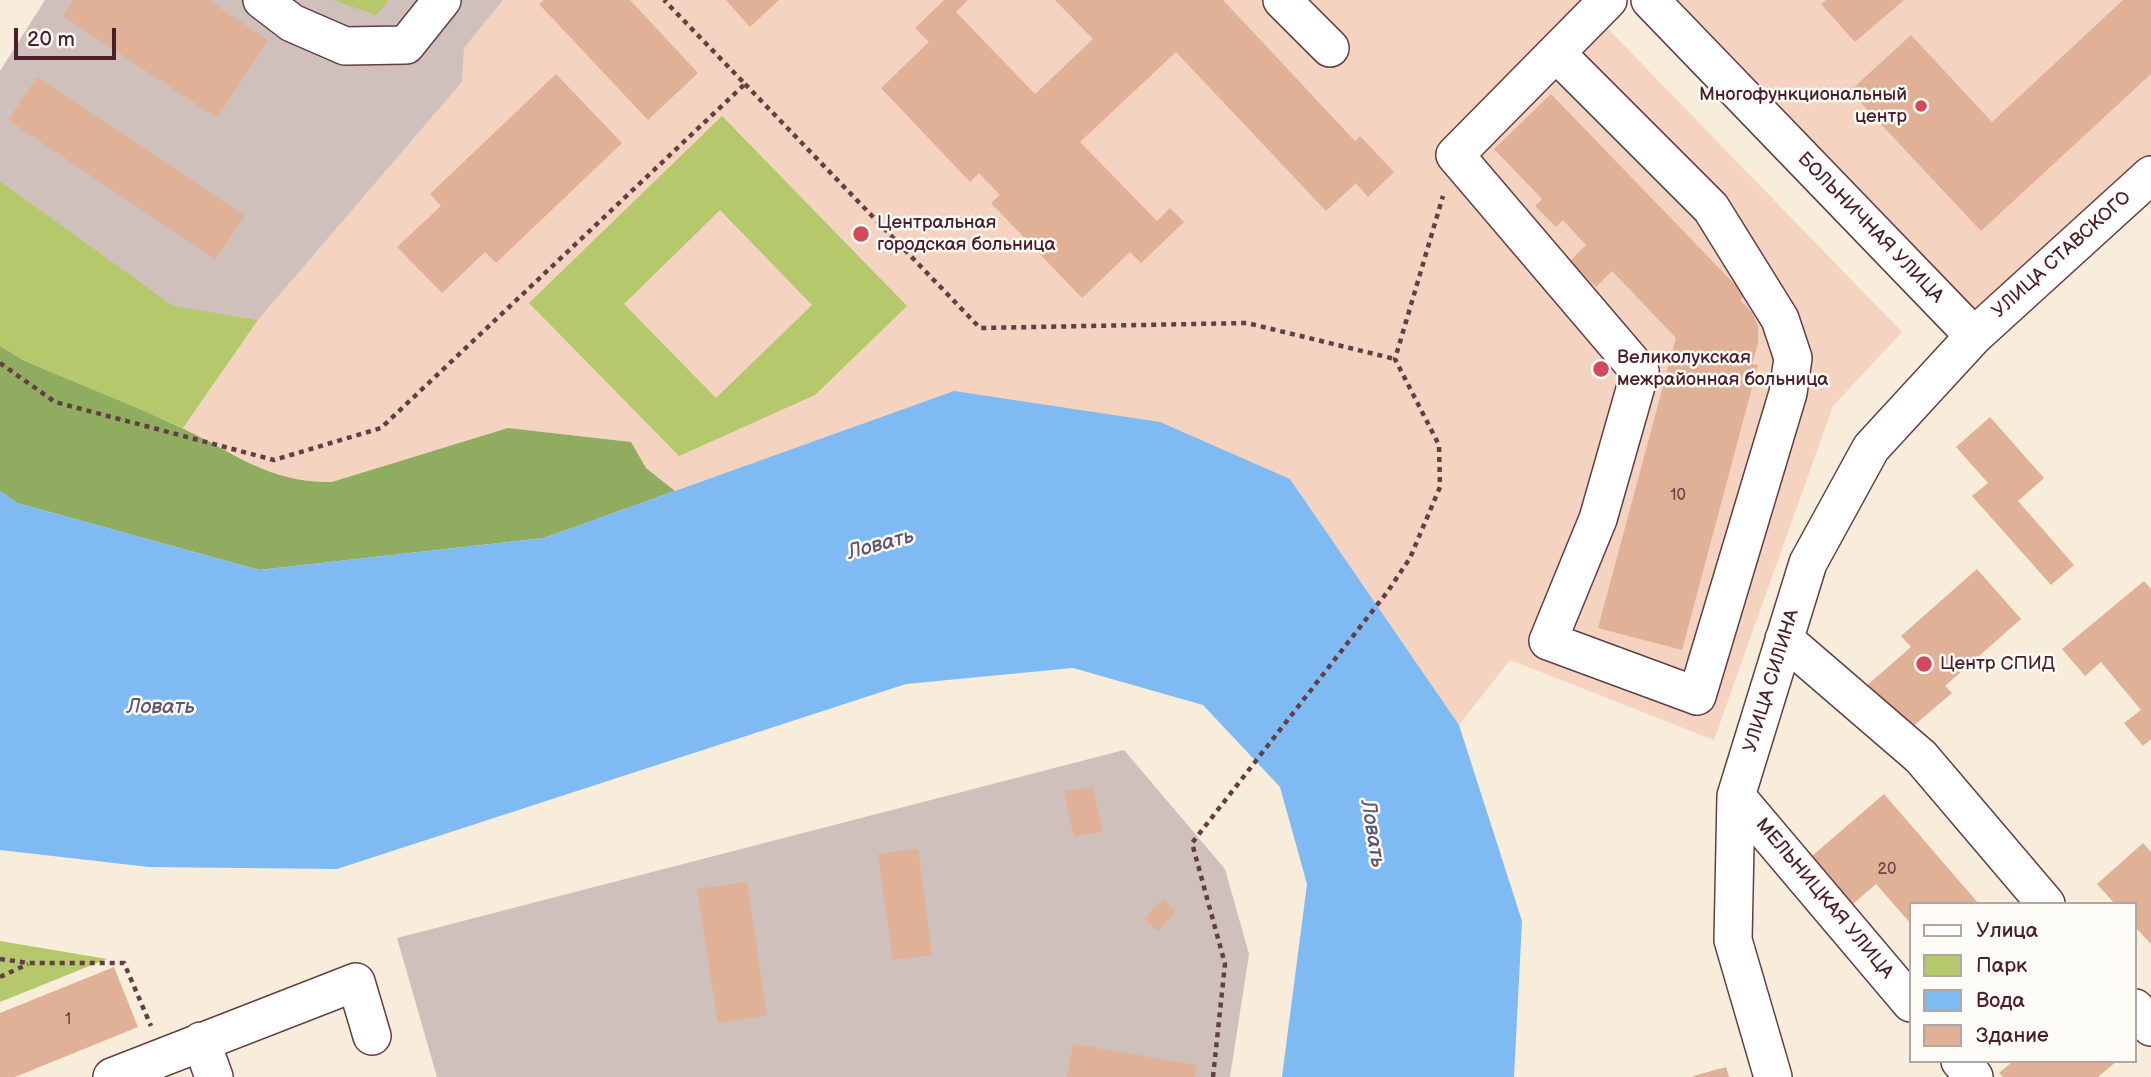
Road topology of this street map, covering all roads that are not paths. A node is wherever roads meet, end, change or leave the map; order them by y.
1 (262, 0) edge
2 (442, 0) edge
3 (1282, 0) edge
4 (1608, 0) edge
5 (1650, 0) edge
6 (1329, 48) dead end
7 (1556, 53) junction
8 (2151, 175) edge
9 (1974, 336) junction
10 (1784, 639) junction
11 (1737, 796) junction
12 (2044, 902) edge
13 (1910, 1002) edge
14 (2137, 1010) edge
15 (2151, 1027) edge
16 (372, 1036) dead end
17 (201, 1041) junction
18 (1963, 1063) edge
19 (112, 1077) edge
20 (214, 1077) edge
21 (1773, 1077) edge
22 (1974, 1077) edge

1 - 2 street
3 - 6 street
4 - 7 street
5 - 9 street, БОЛЬНИЧНАЯ УЛИЦА
7 - 7 street
8 - 9 street, УЛИЦА СТАВСКОГО
9 - 10 street, УЛИЦА СИЛИНА
10 - 11 street, УЛИЦА СИЛИНА
10 - 12 street
11 - 13 street, МЕЛЬНИЦКАЯ УЛИЦА
11 - 21 street, УЛИЦА СИЛИНА
14 - 15 street
16 - 17 street
17 - 19 street
17 - 20 street
18 - 22 street

